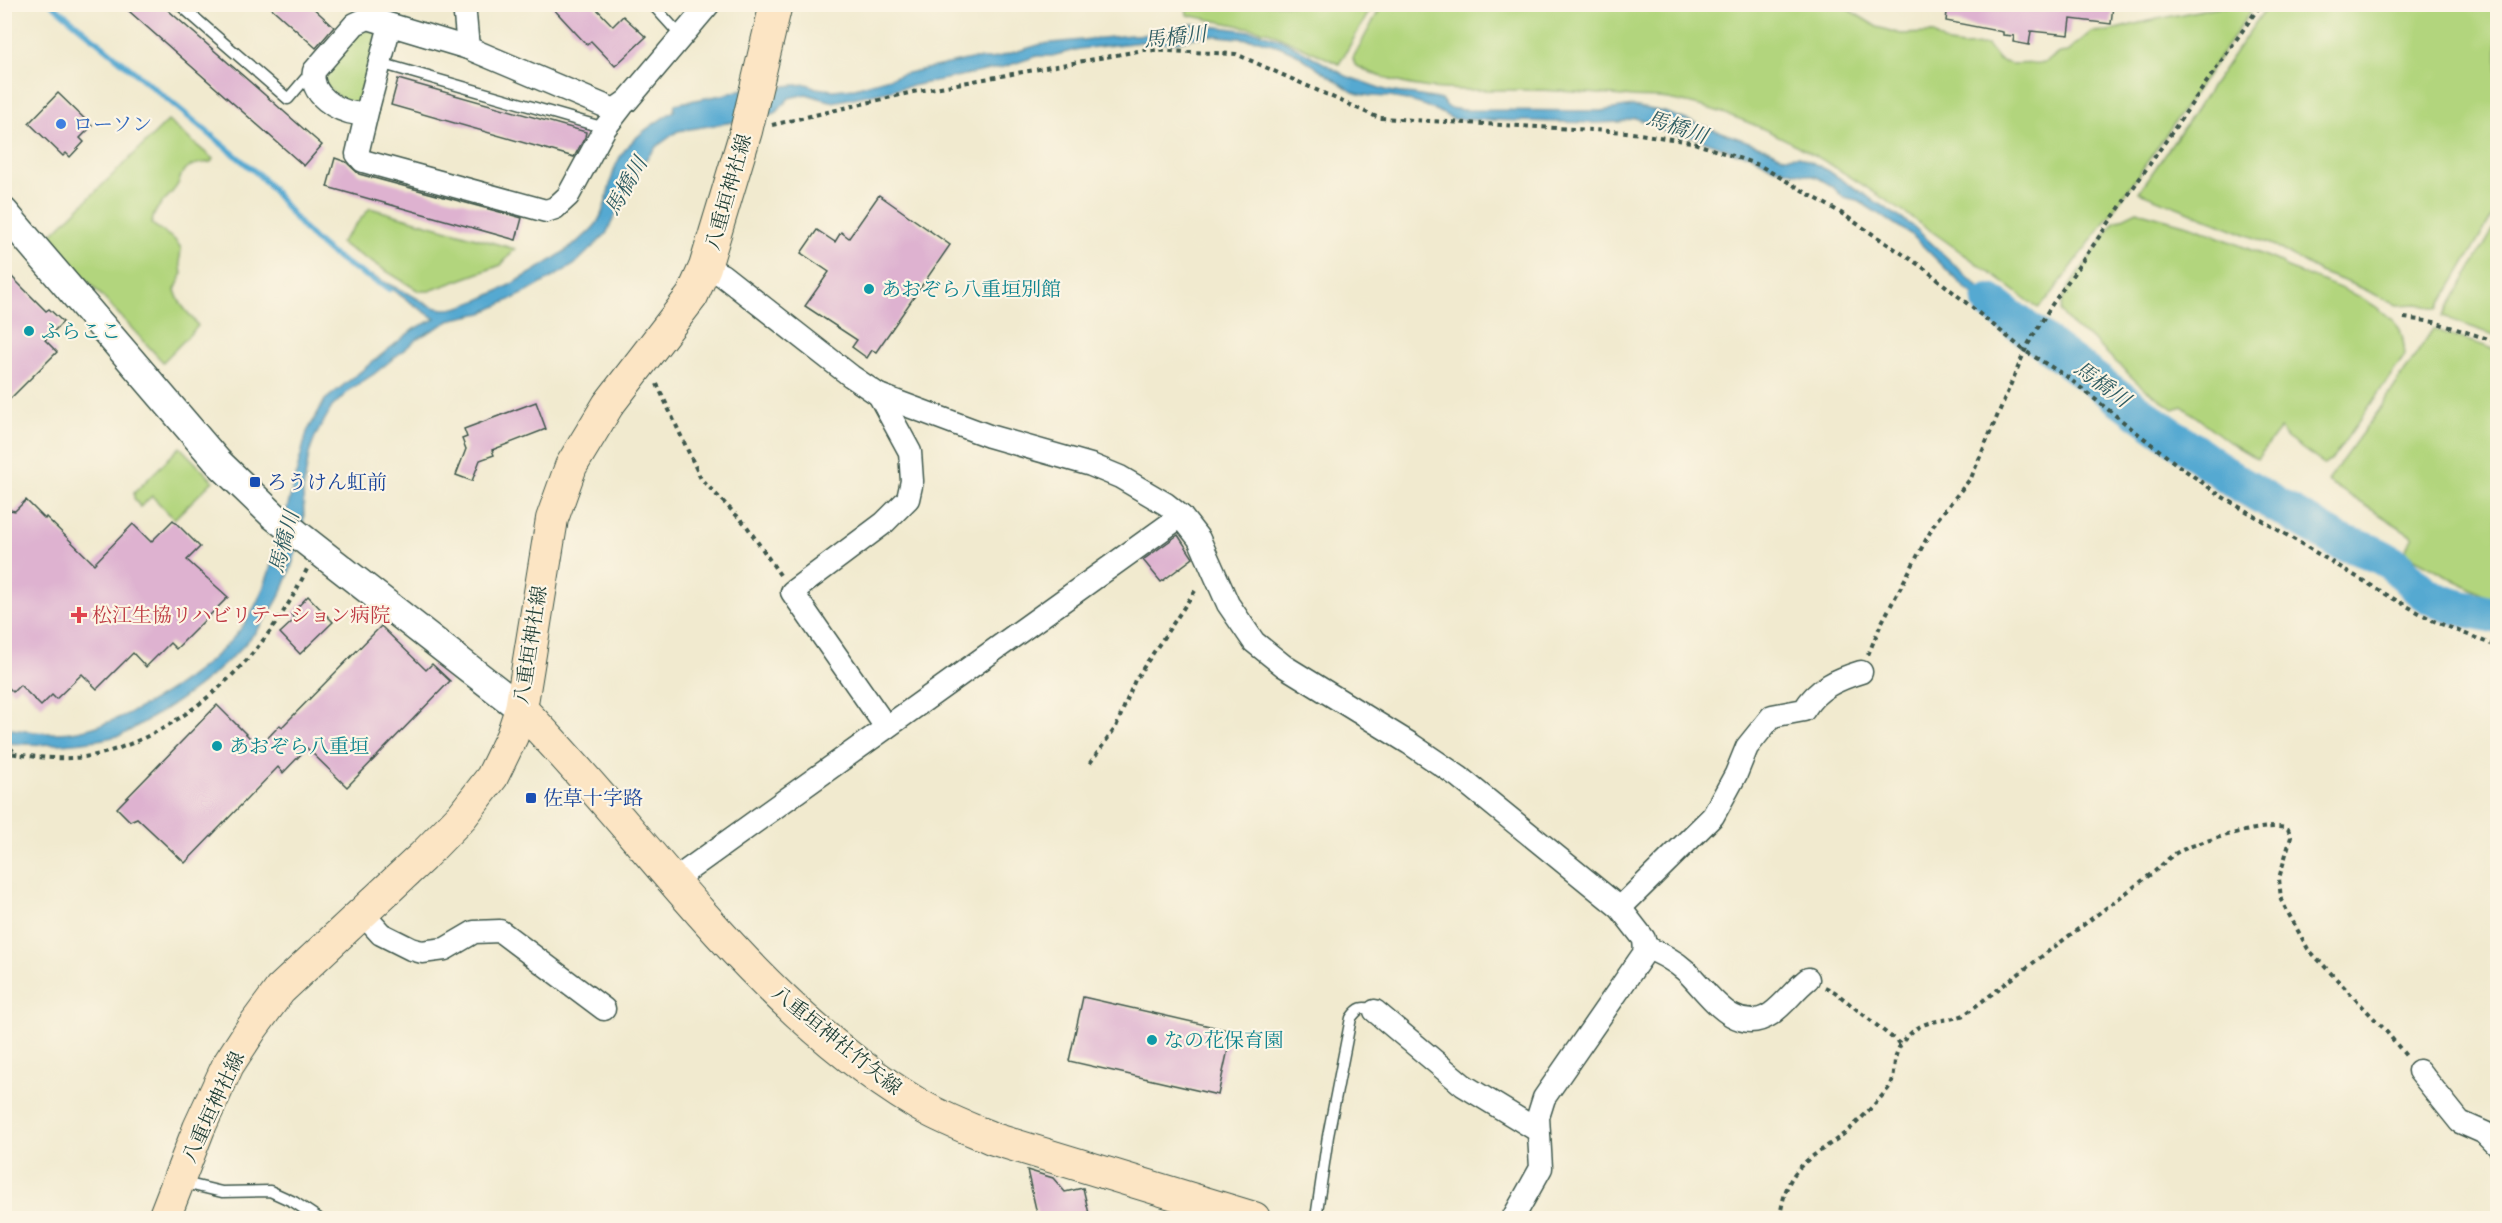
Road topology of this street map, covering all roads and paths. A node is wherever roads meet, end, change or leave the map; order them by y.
1 (179, 4) edge
2 (464, 4) edge
3 (652, 4) edge
4 (709, 4) edge
5 (776, 4) edge
6 (2261, 4) edge
7 (390, 25) junction
8 (681, 36) junction
9 (468, 48) junction
10 (380, 63) junction
11 (317, 66) junction
12 (622, 106) junction
13 (368, 108) junction
14 (605, 128) junction
15 (746, 129) junction
16 (4, 212) edge
17 (705, 267) junction
18 (2404, 318) dead end
19 (2498, 342) edge
20 (2026, 349) junction
21 (663, 375) dead end
22 (657, 384) junction
23 (650, 391) dead end
24 (879, 395) junction
25 (1182, 516) junction
26 (312, 546) junction
27 (1212, 569) junction
28 (792, 592) junction
29 (2498, 647) edge
30 (1861, 672) joint
31 (521, 709) junction
32 (886, 727) junction
33 (4, 741) edge
34 (4, 753) edge
35 (15, 753) junction
36 (1090, 763) dead end
37 (674, 880) junction
38 (1620, 908) junction
39 (362, 913) junction
40 (1647, 947) junction
41 (1808, 979) joint
42 (604, 1009) dead end
43 (1375, 1011) joint
44 (1900, 1044) junction
45 (2419, 1071) joint
46 (1537, 1130) junction
47 (2498, 1146) edge
48 (180, 1182) junction
49 (164, 1218) edge
50 (318, 1218) edge
51 (1254, 1218) edge
52 (1316, 1218) edge
53 (1513, 1218) edge
54 (1780, 1218) edge

1 - 11 lane
2 - 9 street
3 - 8 lane
4 - 8 street
5 - 15 main road, 八重垣神社線
6 - 20 path
7 - 9 street
7 - 10 street
7 - 11 street
8 - 12 street
9 - 12 street
10 - 13 street
10 - 14 lane
11 - 13 street
12 - 14 street
13 - 14 street
15 - 17 main road, 八重垣神社線
15 - 20 path
16 - 26 street
17 - 24 street
17 - 31 main road, 八重垣神社線
18 - 19 path
20 - 29 path
20 - 30 path
21 - 22 path
22 - 23 path
22 - 28 path
24 - 25 street
24 - 28 street
25 - 27 street
25 - 32 street
26 - 31 street
26 - 35 path
27 - 36 path
27 - 38 street
28 - 32 street
30 - 38 street
31 - 37 main road, 八重垣神社竹矢線
31 - 39 main road, 八重垣神社線
32 - 37 street
33 - 35 path
34 - 35 path
37 - 51 main road, 八重垣神社竹矢線
38 - 40 street
39 - 42 street
39 - 48 main road, 八重垣神社線
40 - 41 street
40 - 46 street
41 - 44 path
43 - 46 street
43 - 52 lane
44 - 45 path
44 - 54 path
45 - 47 street
46 - 53 street
48 - 49 main road, 八重垣神社線
48 - 50 lane

